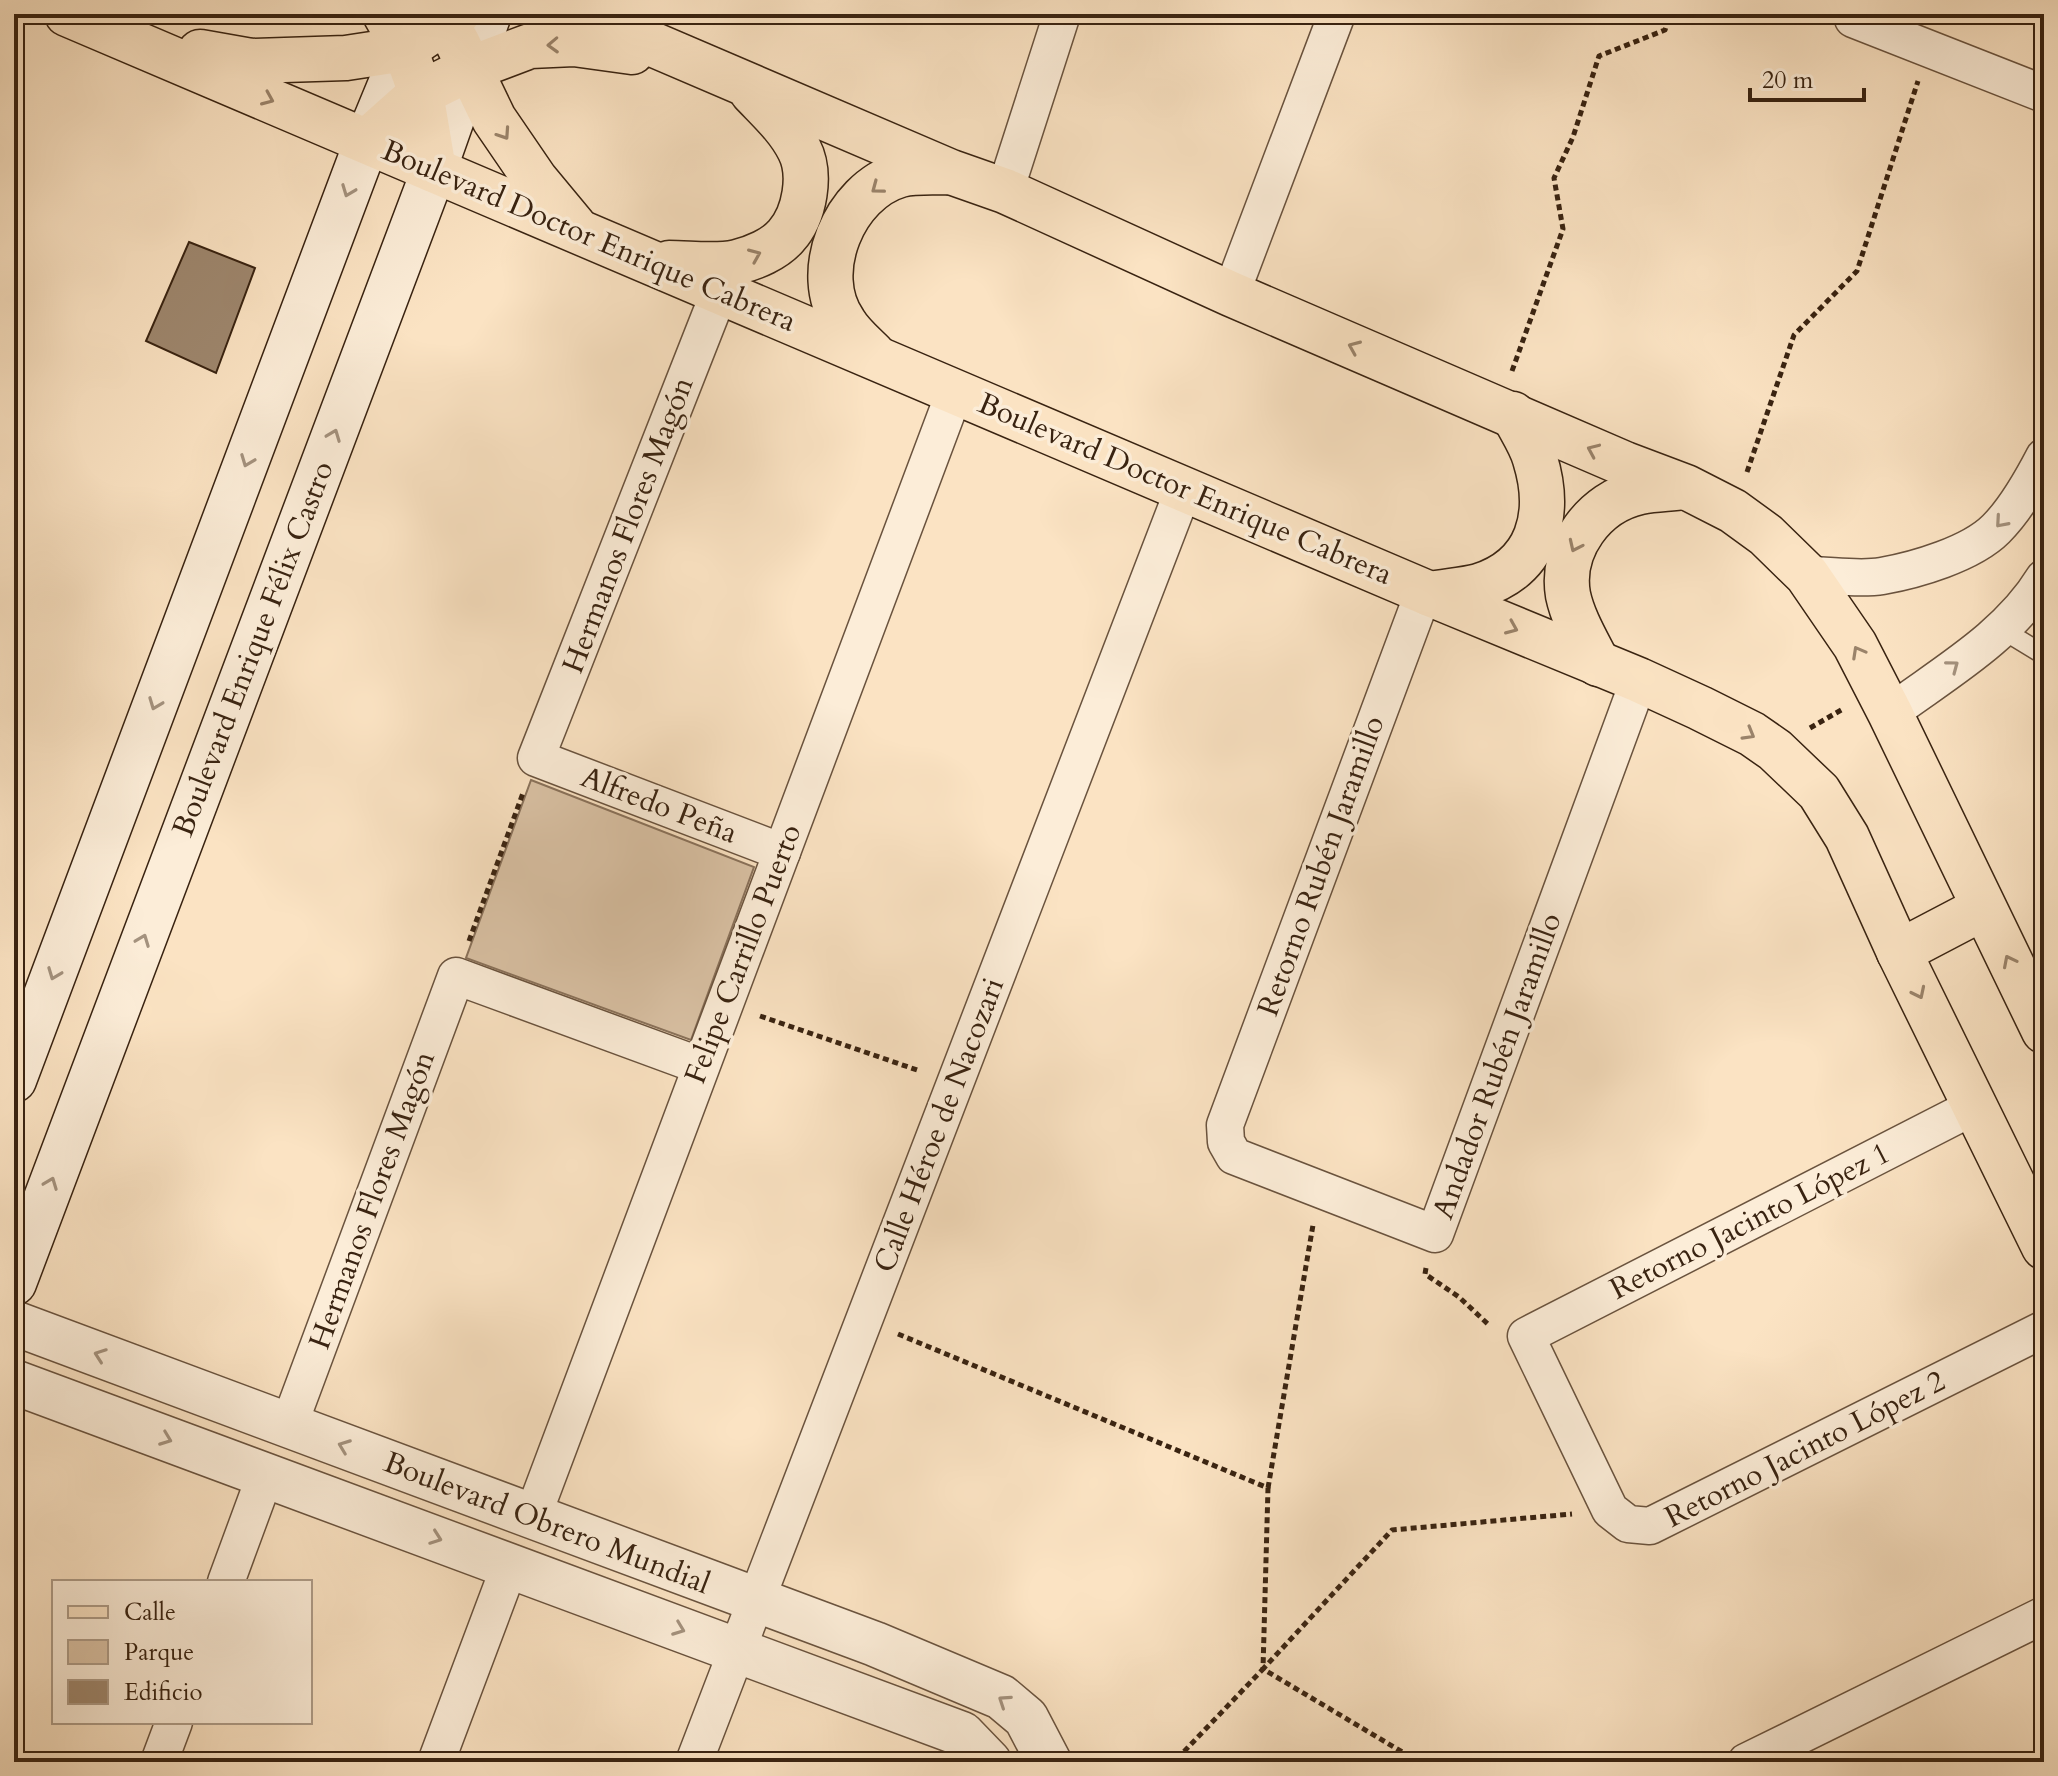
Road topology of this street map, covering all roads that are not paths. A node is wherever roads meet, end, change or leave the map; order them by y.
1 (67, 14) edge
2 (582, 14) edge
3 (1062, 14) edge
4 (1337, 14) edge
5 (1853, 19) dead end
6 (435, 20) edge
7 (122, 38) junction
8 (686, 59) junction
9 (469, 69) junction
10 (745, 83) junction
11 (421, 93) junction
12 (2044, 94) edge
13 (367, 141) junction
14 (434, 170) junction
15 (951, 172) junction
16 (1005, 191) junction
17 (578, 231) junction
18 (651, 263) junction
19 (719, 293) junction
20 (1231, 294) junction
21 (874, 355) junction
22 (955, 391) junction
23 (1506, 412) junction
24 (2044, 457) edge
25 (1686, 487) junction
26 (1184, 488) junction
27 (1807, 575) junction
28 (2044, 578) edge
29 (1427, 592) junction
30 (2003, 630) junction
31 (2044, 655) edge
32 (1598, 664) junction
33 (1639, 680) junction
34 (1884, 700) junction
35 (536, 758) joint
36 (782, 852) junction
37 (1983, 908) junction
38 (1899, 952) junction
39 (2044, 1031) edge
40 (701, 1066) junction
41 (14, 1080) edge
42 (1975, 1106) junction
43 (1226, 1142) joint
44 (2044, 1247) edge
45 (14, 1283) edge
46 (14, 1323) edge
47 (2044, 1329) edge
48 (14, 1382) edge
49 (289, 1425) junction
50 (394, 1465) junction
51 (265, 1476) junction
52 (1610, 1510) joint
53 (373, 1516) junction
54 (532, 1518) junction
55 (510, 1565) junction
56 (227, 1580) edge
57 (756, 1601) junction
58 (2044, 1615) edge
59 (737, 1651) junction
60 (173, 1724) edge
61 (159, 1762) edge
62 (436, 1762) edge
63 (694, 1762) edge
64 (989, 1762) edge
65 (1049, 1762) edge
66 (1746, 1762) edge

1 - 7 main road, Boulevard Doctor Enrique Cabrera
2 - 8 main road
3 - 16 street
4 - 20 street
5 - 12 street
6 - 7 main road
6 - 9 main road
6 - 11 main road
6 - 13 main road
7 -> 13 main road, Boulevard Doctor Enrique Cabrera
8 -> 9 main road
8 - 10 main road
9 - 11 main road
9 - 14 main road, Boulevard Enrique Félix Castro
9 -> 17 main road
10 - 15 main road
18 -> 10 main road
11 - 13 main road
11 - 14 main road
13 - 14 main road, Boulevard Doctor Enrique Cabrera
13 -> 41 main road
14 - 17 main road, Boulevard Doctor Enrique Cabrera
45 -> 14 main road, Boulevard Enrique Félix Castro
15 - 16 main road
15 -> 21 main road
16 - 20 main road
17 - 18 main road, Boulevard Doctor Enrique Cabrera
18 - 19 main road, Boulevard Doctor Enrique Cabrera
19 - 21 main road, Boulevard Doctor Enrique Cabrera
19 - 35 street, Hermanos Flores Magón
23 -> 20 main road
21 - 22 main road, Boulevard Doctor Enrique Cabrera
22 - 26 main road, Boulevard Doctor Enrique Cabrera
22 - 36 street, Felipe Carrillo Puerto
25 -> 23 main road
23 - 29 main road
24 -> 27 street
25 - 27 main road
25 -> 32 main road
26 - 29 main road, Boulevard Doctor Enrique Cabrera
26 - 57 street, Calle Héroe de Nacozari
34 -> 27 main road
28 - 30 street
29 -> 32 main road, Boulevard Doctor Enrique Cabrera
29 - 43 street, Retorno Rubén Jaramillo
30 - 31 lane
34 -> 30 street
32 - 33 main road, Boulevard Doctor Enrique Cabrera
33 -> 38 main road, Boulevard Doctor Enrique Cabrera
33 - 43 street, Andador Rubén Jaramillo
34 - 37 main road
35 - 36 street, Alfredo Peña
36 - 40 street, Felipe Carrillo Puerto
37 - 38 main road
39 -> 37 main road
38 -> 42 main road, Boulevard Doctor Enrique Cabrera
40 - 49 street, Hermanos Flores Magón
40 - 54 street, Felipe Carrillo Puerto
42 - 44 main road, Boulevard Doctor Enrique Cabrera
42 - 52 street, Retorno Jacinto López 1
49 -> 46 main road, Boulevard Obrero Mundial
47 - 52 street, Retorno Jacinto López 2
48 -> 51 main road, Boulevard Obrero Mundial
50 -> 49 main road, Boulevard Obrero Mundial
50 - 53 main road
50 - 54 main road, Boulevard Obrero Mundial
51 - 53 main road, Boulevard Obrero Mundial
51 - 56 street
53 -> 55 main road, Boulevard Obrero Mundial
54 - 57 main road, Boulevard Obrero Mundial
55 -> 59 main road, Boulevard Obrero Mundial
55 - 62 street
57 - 59 street, Calle Héroe de Nacozari
65 -> 57 main road, Boulevard Obrero Mundial
58 - 66 street
59 - 63 street, Calle Héroe de Nacozari
59 - 64 main road, Boulevard Obrero Mundial
60 - 61 street

